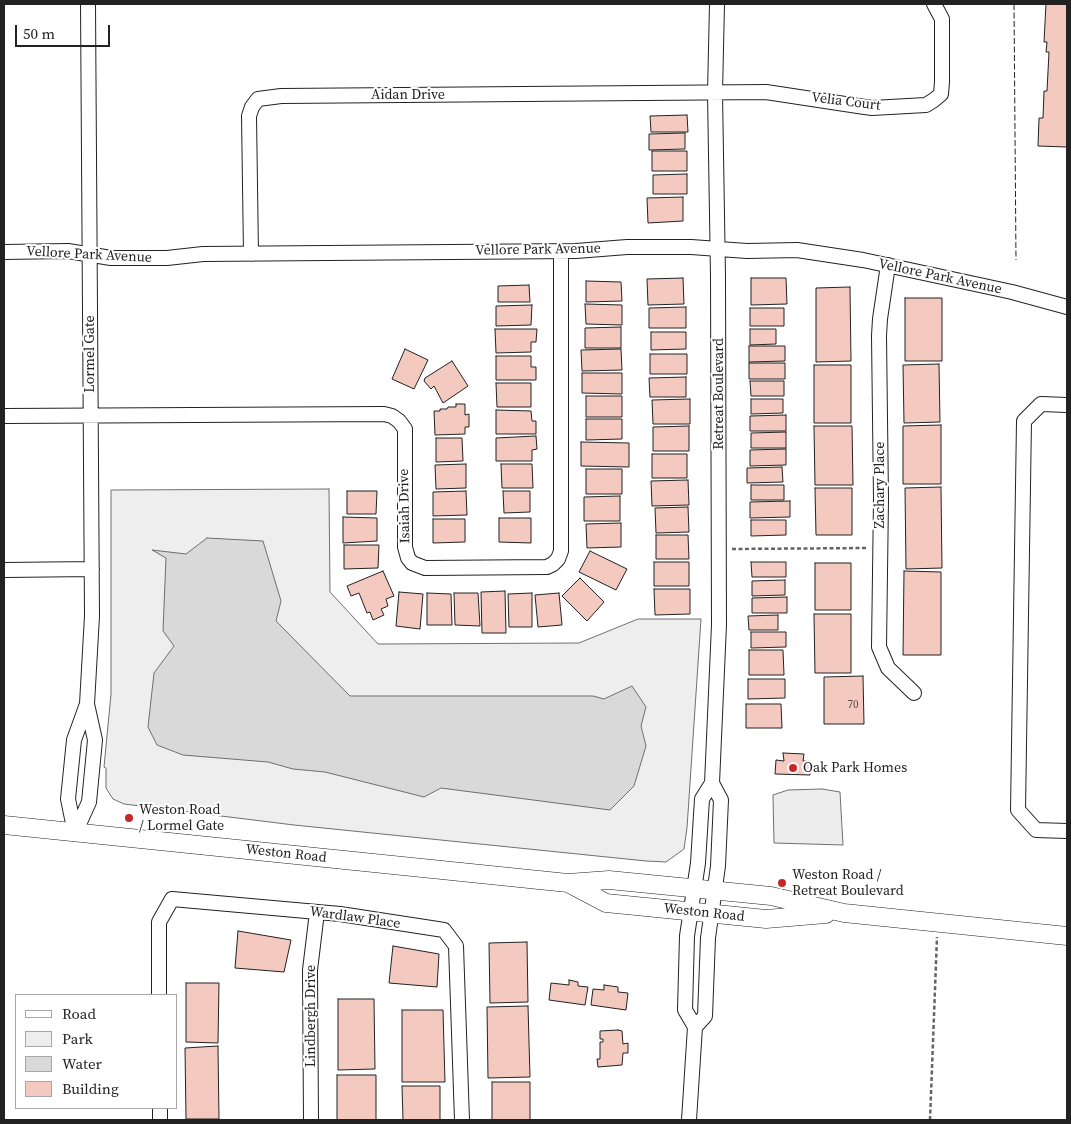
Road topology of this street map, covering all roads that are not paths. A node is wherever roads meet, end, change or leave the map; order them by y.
1 (88, 4) edge
2 (717, 4) edge
3 (934, 4) edge
4 (715, 93) junction
5 (717, 249) junction
6 (561, 251) junction
7 (4, 252) edge
8 (251, 254) junction
9 (90, 255) junction
10 (888, 266) junction
11 (1067, 307) edge
12 (1067, 405) edge
13 (4, 416) edge
14 (90, 416) junction
15 (92, 569) junction
16 (4, 570) edge
17 (914, 693) dead end
18 (87, 704) junction
19 (712, 784) junction
20 (4, 825) edge
21 (1067, 831) edge
22 (74, 832) junction
23 (568, 883) junction
24 (694, 889) junction
25 (714, 891) junction
26 (691, 911) junction
27 (317, 912) junction
28 (712, 913) junction
29 (844, 913) junction
30 (1067, 936) edge
31 (159, 994) edge
32 (695, 1027) junction
33 (311, 1120) edge
34 (462, 1120) edge
35 (689, 1120) edge

1 - 9 street, Lormel Gate
2 - 4 street, Retreat Boulevard
3 - 4 street, Velia Court
4 - 5 street, Retreat Boulevard
4 - 8 street, Aidan Drive
5 - 6 street, Vellore Park Avenue
5 - 10 street, Vellore Park Avenue
5 - 19 street, Retreat Boulevard
6 - 8 street, Vellore Park Avenue
6 - 14 street, Isaiah Drive
7 - 9 street, Vellore Park Avenue
8 - 9 street, Vellore Park Avenue
9 - 14 street, Lormel Gate
10 - 11 street, Vellore Park Avenue
10 - 17 street, Zachary Place
12 - 21 street
13 - 14 street, Isaiah Drive
14 - 15 street, Lormel Gate
15 - 16 street
15 - 18 street, Lormel Gate
18 - 22 street, Lormel Gate
18 - 22 street, Lormel Gate
19 - 24 street, Retreat Boulevard
19 - 25 street, Retreat Boulevard
20 - 22 main road, Weston Road
22 - 23 main road, Weston Road
23 - 24 main road, Weston Road
23 - 26 main road, Weston Road
24 - 25 main road, Weston Road
24 - 26 street, Retreat Boulevard
25 - 28 street, Retreat Boulevard
25 - 29 main road, Weston Road
26 - 28 main road, Weston Road
26 - 32 street, Retreat Boulevard
27 - 31 street, Wardlaw Place
27 - 33 street, Lindbergh Drive
27 - 34 street, Wardlaw Place
28 - 29 main road, Weston Road
28 - 32 street, Retreat Boulevard
29 - 30 main road, Weston Road
32 - 35 street

